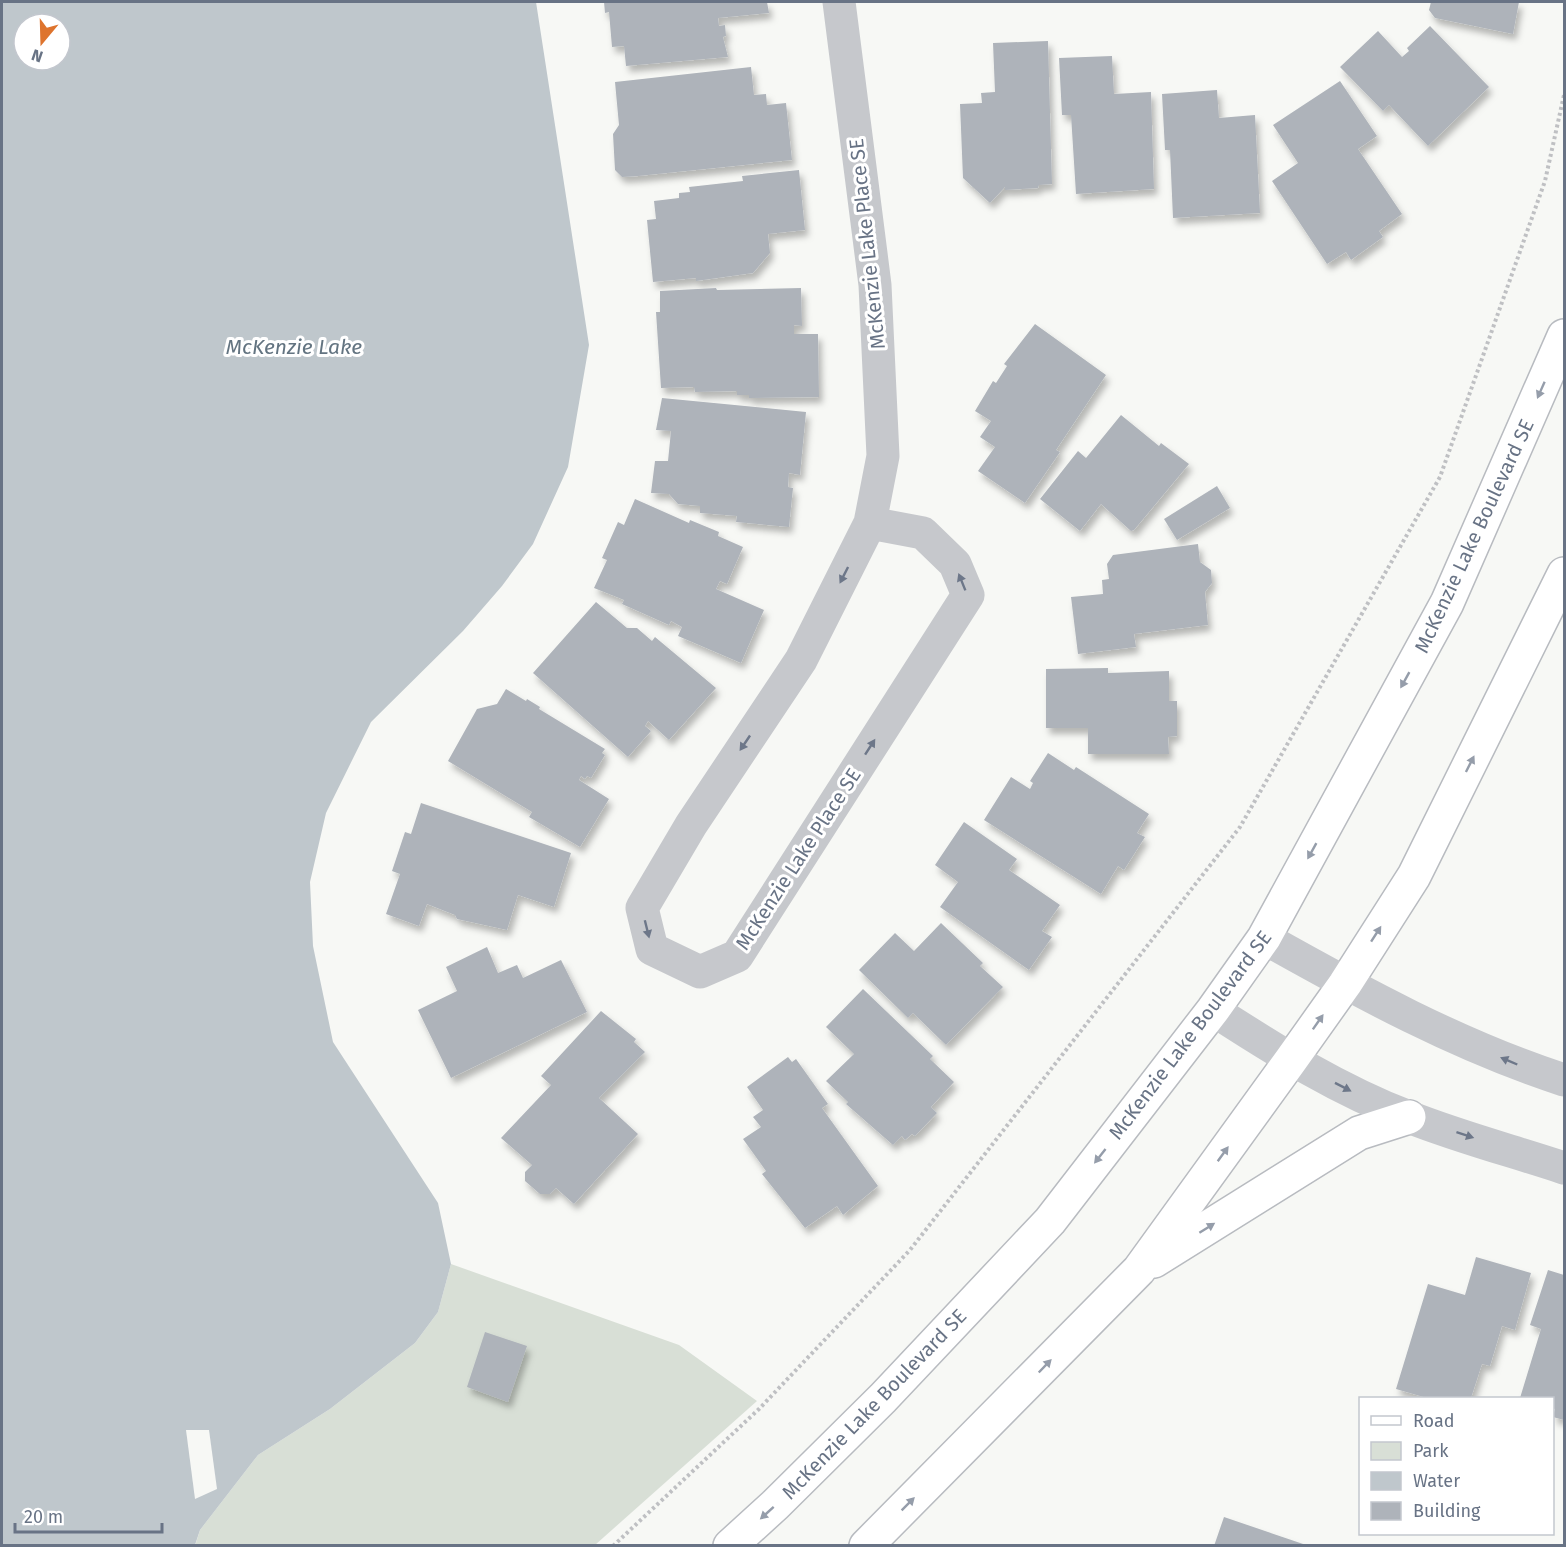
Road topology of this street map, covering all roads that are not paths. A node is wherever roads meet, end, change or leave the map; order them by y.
1 (839, 2) edge
2 (1564, 336) edge
3 (870, 523) junction
4 (1564, 574) edge
5 (1264, 938) junction
6 (1345, 984) junction
7 (1213, 1010) junction
8 (1291, 1060) junction
9 (1564, 1080) edge
10 (1409, 1117) junction
11 (1564, 1168) edge
12 (1139, 1270) junction
13 (730, 1545) edge
14 (866, 1545) edge

1 - 3 street, McKenzie Lake Place SE
2 -> 5 main road, McKenzie Lake Boulevard SE
3 -> 3 street, McKenzie Lake Place SE
6 -> 4 main road
5 - 6 street
5 - 7 main road, McKenzie Lake Boulevard SE
8 -> 6 main road
9 -> 6 street
7 - 8 street
7 -> 13 main road, McKenzie Lake Boulevard SE
8 -> 10 street
12 -> 8 main road
10 -> 11 street
12 -> 10 main road
14 -> 12 main road

